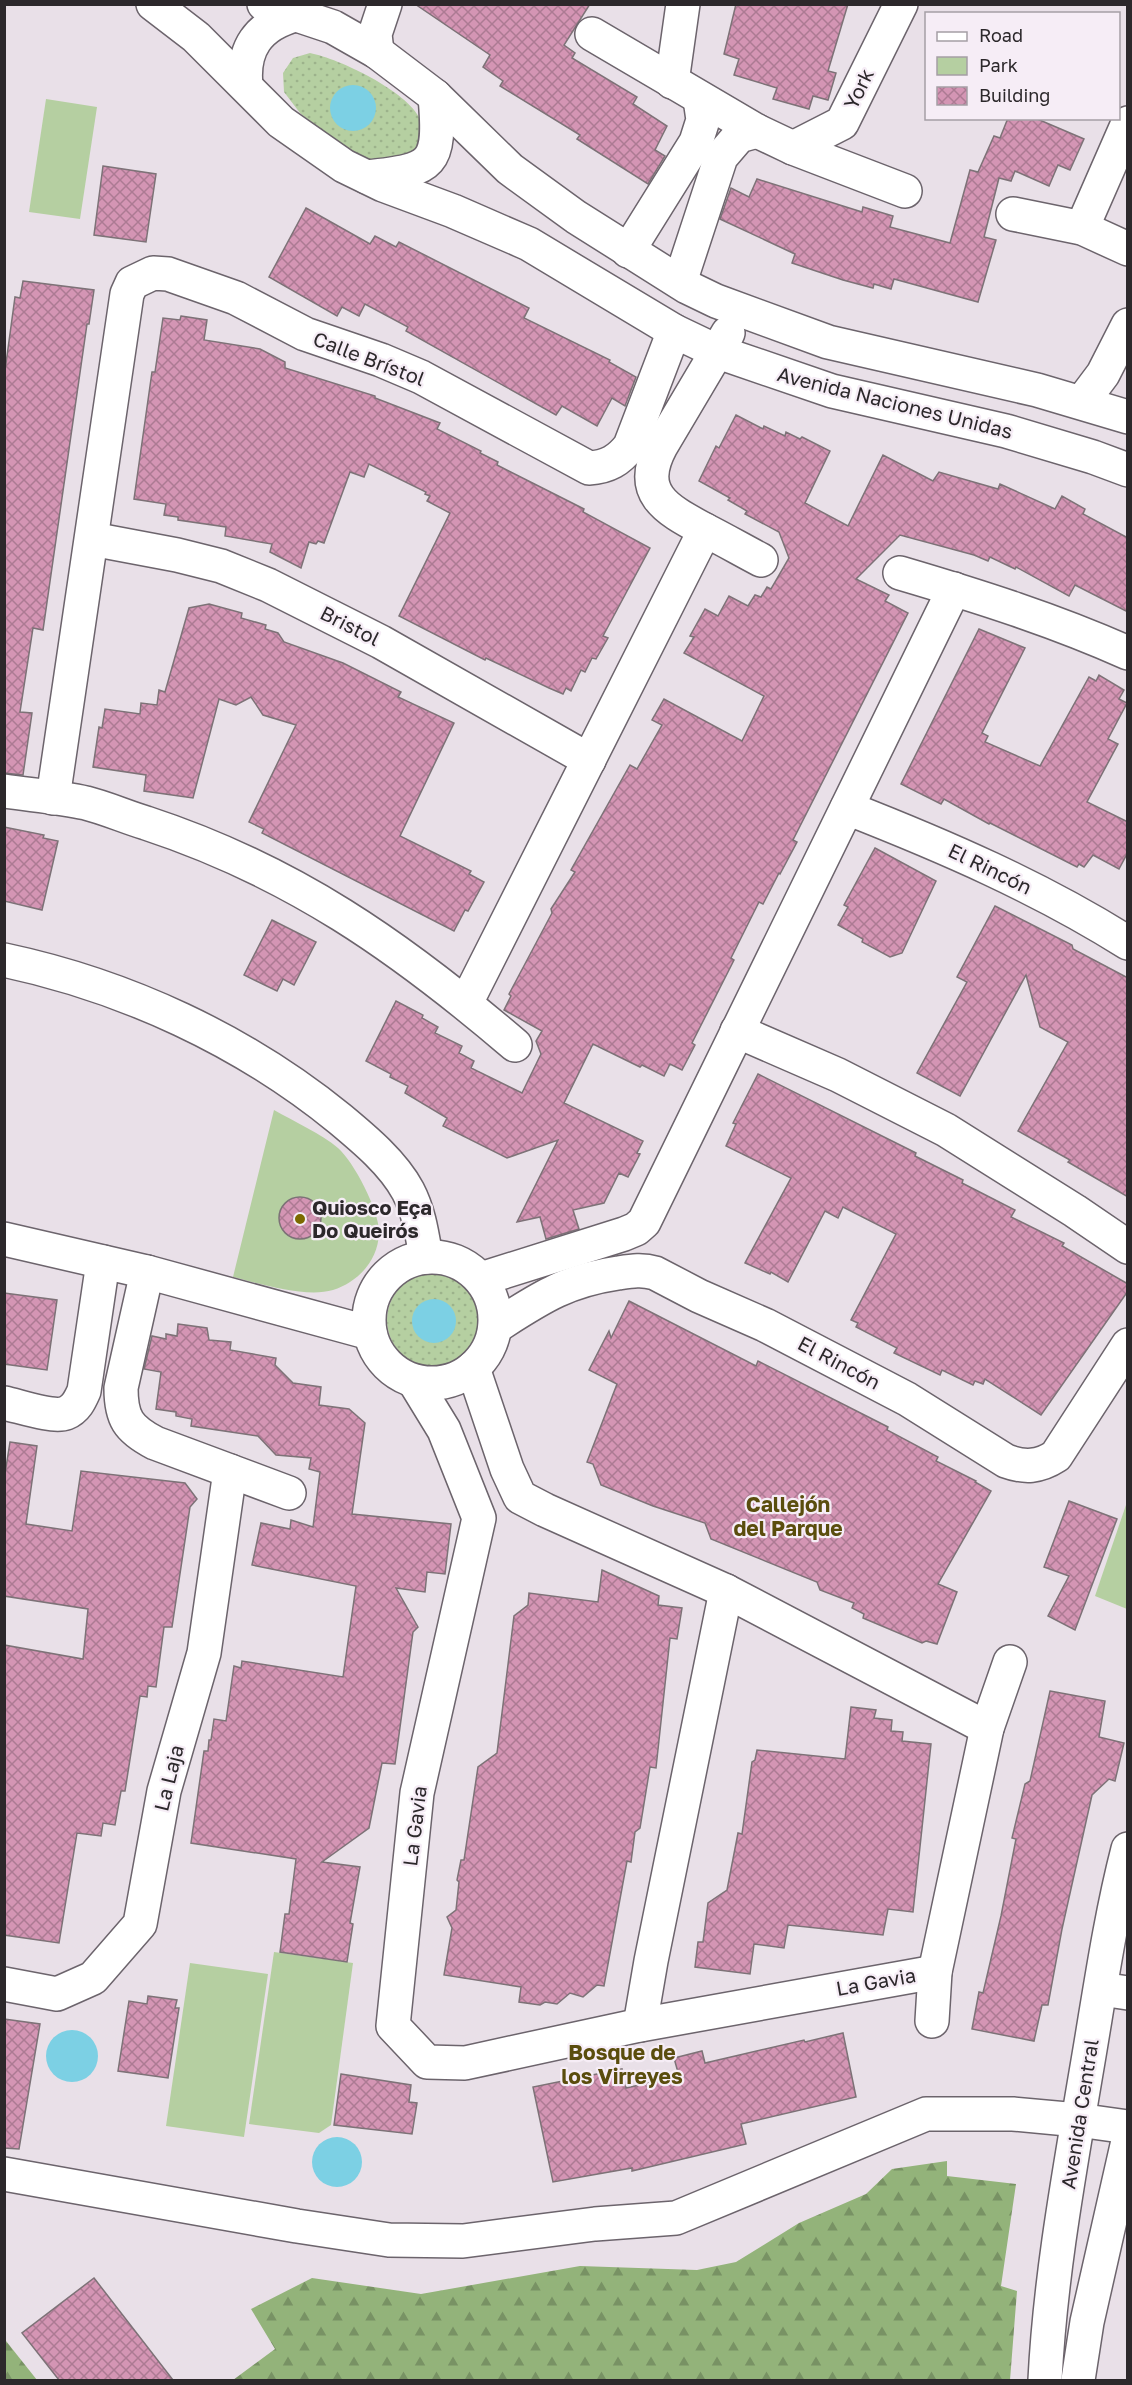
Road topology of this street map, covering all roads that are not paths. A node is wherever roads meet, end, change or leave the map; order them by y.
1 (153, 4) edge
2 (264, 4) edge
3 (385, 4) edge
4 (683, 4) edge
5 (901, 4) edge
6 (311, 13) edge
7 (592, 34) dead end
8 (377, 52) junction
9 (672, 82) junction
10 (246, 86) junction
11 (435, 96) junction
12 (700, 99) junction
13 (1128, 123) edge
14 (756, 131) junction
15 (793, 148) junction
16 (365, 177) junction
17 (905, 191) dead end
18 (1013, 214) dead end
19 (1082, 228) junction
20 (1128, 249) edge
21 (628, 251) junction
22 (680, 282) junction
23 (741, 311) junction
24 (1128, 325) edge
25 (674, 331) junction
26 (718, 352) junction
27 (1082, 402) junction
28 (1128, 417) edge
29 (1128, 470) edge
30 (705, 530) junction
31 (92, 539) junction
32 (761, 560) dead end
33 (900, 573) dead end
34 (954, 589) junction
35 (1128, 653) edge
36 (589, 760) junction
37 (4, 791) edge
38 (53, 798) junction
39 (847, 808) junction
40 (1128, 943) edge
41 (4, 960) edge
42 (466, 1003) junction
43 (737, 1031) junction
44 (515, 1044) dead end
45 (4, 1239) edge
46 (1128, 1247) edge
47 (426, 1257) junction
48 (103, 1262) junction
49 (147, 1272) junction
50 (481, 1280) junction
51 (495, 1328) junction
52 (370, 1333) junction
53 (1128, 1344) edge
54 (474, 1368) junction
55 (414, 1381) junction
56 (4, 1403) edge
57 (230, 1471) junction
58 (289, 1493) dead end
59 (726, 1591) junction
60 (1010, 1662) dead end
61 (987, 1728) junction
62 (1128, 1849) edge
63 (935, 1972) junction
64 (4, 1984) edge
65 (1114, 1991) edge
66 (932, 2021) dead end
67 (640, 2025) junction
68 (1078, 2120) junction
69 (1128, 2127) edge
70 (1128, 2141) edge
71 (4, 2174) edge
72 (1046, 2371) edge
73 (1079, 2372) edge

1 - 10 street, Avenida Naciones Unidas
2 - 6 street
3 - 8 street
4 - 9 street
5 - 15 street, York
6 - 8 street
6 - 10 street
7 - 9 street
8 - 11 street
9 - 12 street
10 - 16 street, Avenida Naciones Unidas
11 - 16 street
11 - 21 street
12 - 14 street
12 - 21 street
13 - 19 street
14 - 15 street
14 - 22 street
15 - 17 street
16 - 25 street, Avenida Naciones Unidas
18 - 19 street
19 - 20 street
21 - 22 street
22 - 23 street
23 - 26 street
23 - 27 street
24 - 27 street
25 - 26 street, Avenida Naciones Unidas
25 - 31 street, Calle Brístol
26 - 29 street, Avenida Naciones Unidas
26 - 30 street
27 - 28 street
30 - 32 street
30 - 36 street
31 - 36 street, Bristol
31 - 38 street
33 - 34 street
34 - 35 street
34 - 39 street
36 - 42 street
37 - 38 street
38 - 42 street
39 - 40 street, El Rincón
39 - 43 street
41 - 47 street
42 - 44 street
43 - 46 street
43 - 50 street
45 - 48 street
47 - 50 street
47 - 52 street
48 - 49 street
48 - 56 street
49 - 52 street
49 - 57 street
50 - 51 street
51 - 53 street, El Rincón
51 - 54 street
52 - 55 street
54 - 55 street
54 - 59 street
55 - 67 street, La Gavia
57 - 58 street
57 - 64 street, La Laja
59 - 61 street
59 - 67 street
60 - 61 street, La Gavia
61 - 63 street, La Gavia
62 - 65 street, Avenida Central
63 - 66 street, La Gavia
63 - 67 street, La Gavia
65 - 68 street, Avenida Central
68 - 69 street
68 - 71 street
68 - 72 street, Avenida Central
70 - 73 street
72 - 73 street

